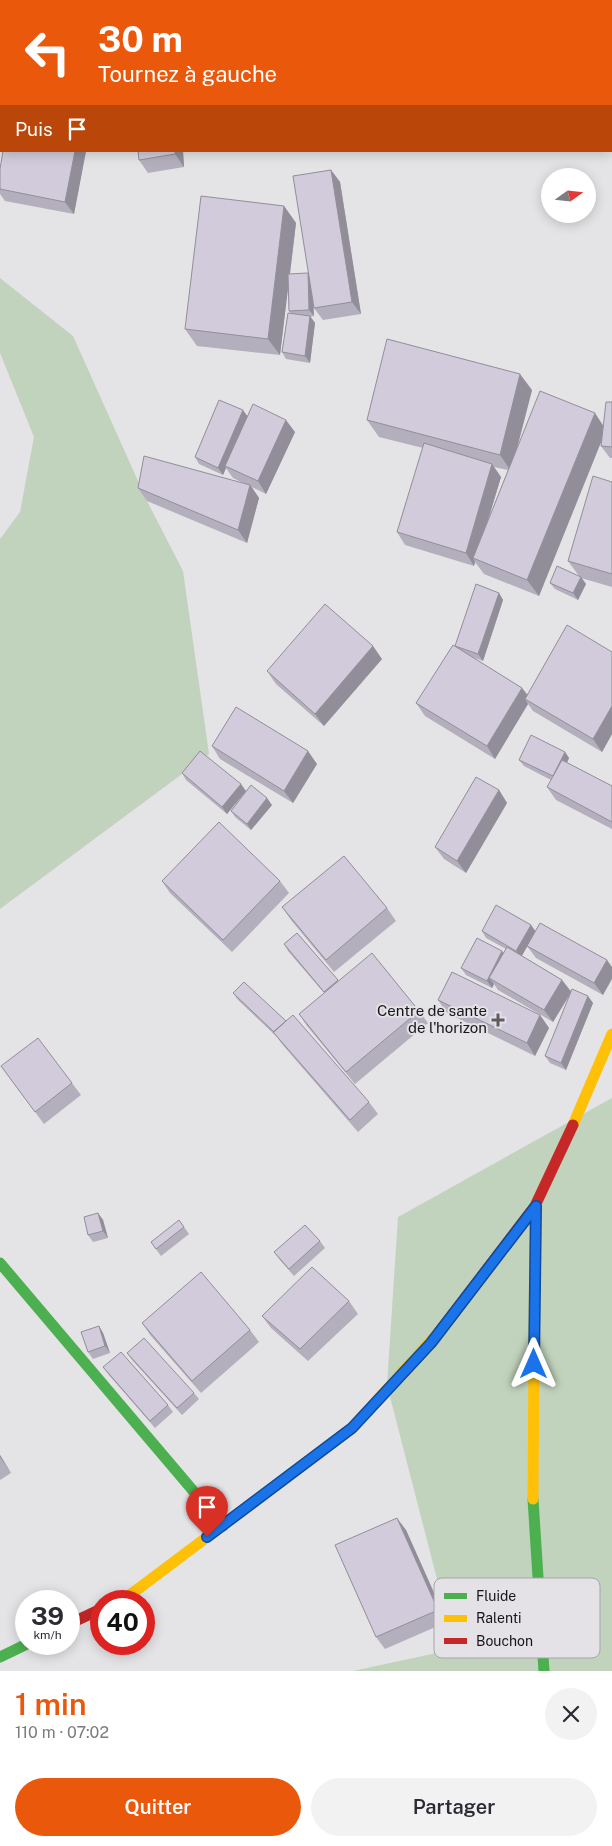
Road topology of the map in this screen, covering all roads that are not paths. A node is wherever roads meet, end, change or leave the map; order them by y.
1 (612, 1034) edge
2 (536, 1206) junction
3 (0, 1263) edge
4 (223, 1526) junction
5 (538, 1578) edge
6 (137, 1590) edge
7 (15, 1649) edge
8 (0, 1656) edge
9 (543, 1658) edge
10 (544, 1671) edge

1 - 2 street
2 - 4 street
2 - 5 street
3 - 4 street
4 - 6 street
7 - 8 street
9 - 10 street

